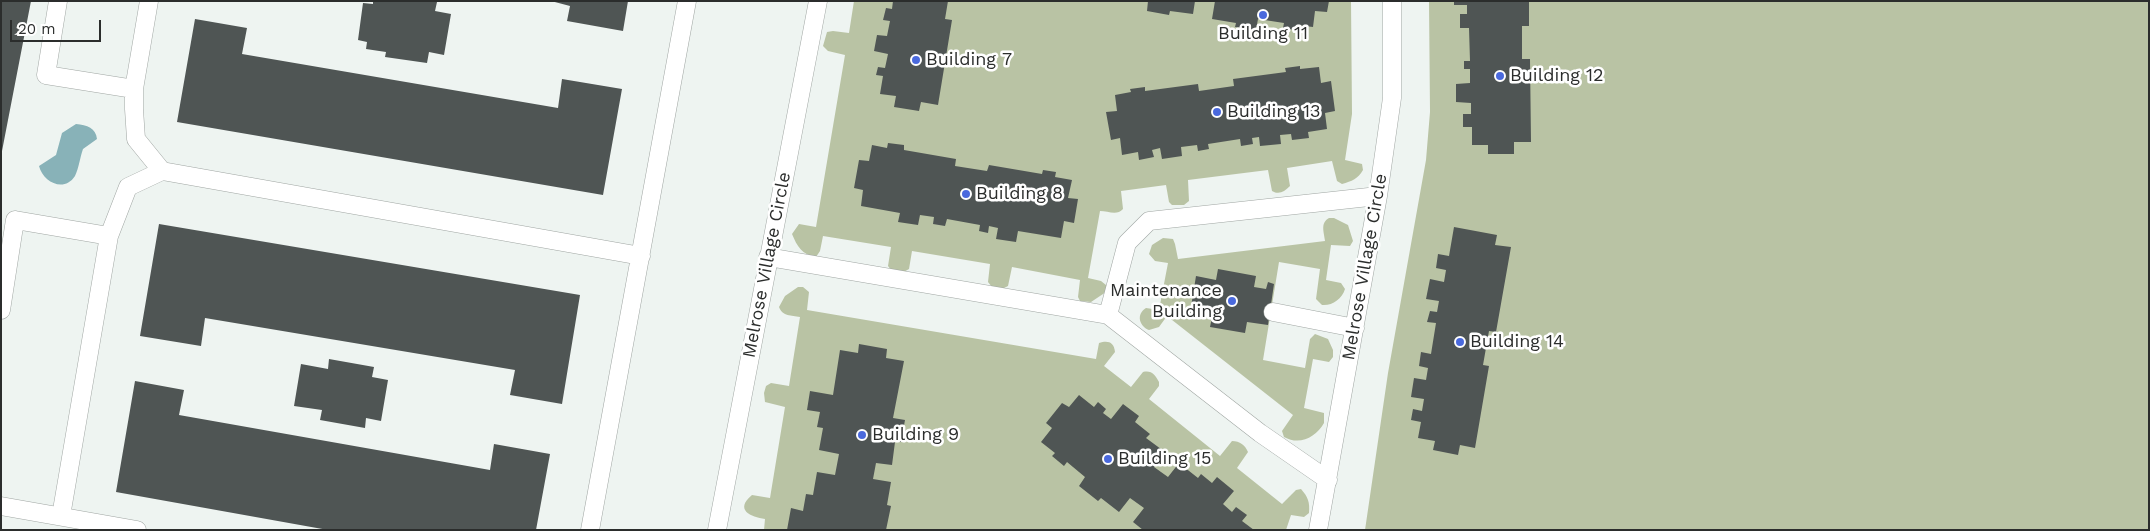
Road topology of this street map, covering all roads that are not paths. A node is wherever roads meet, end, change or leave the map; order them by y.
1 (58, 1) edge
2 (148, 1) edge
3 (687, 1) edge
4 (818, 1) edge
5 (1392, 1) edge
6 (134, 89) junction
7 (162, 171) junction
8 (1378, 196) junction
9 (109, 236) junction
10 (641, 256) junction
11 (768, 257) junction
12 (1, 310) edge
13 (1273, 312) dead end
14 (1108, 314) junction
15 (1355, 328) junction
16 (1328, 480) junction
17 (1, 506) edge
18 (61, 516) junction
19 (137, 530) edge
20 (590, 530) edge
21 (717, 530) edge
22 (1318, 530) edge

1 - 6 lane
2 - 6 lane
3 - 10 lane
4 - 11 lane, Melrose Village Circle
5 - 8 lane, Melrose Village Circle
6 - 7 lane
7 - 9 lane
7 - 10 lane
8 - 14 lane
8 - 15 lane, Melrose Village Circle
9 - 12 lane
9 - 18 lane
10 - 20 lane
11 - 14 lane
11 - 21 lane, Melrose Village Circle
13 - 15 lane
14 - 16 lane
15 - 16 lane, Melrose Village Circle
16 - 22 lane, Melrose Village Circle
17 - 18 lane
18 - 19 lane

